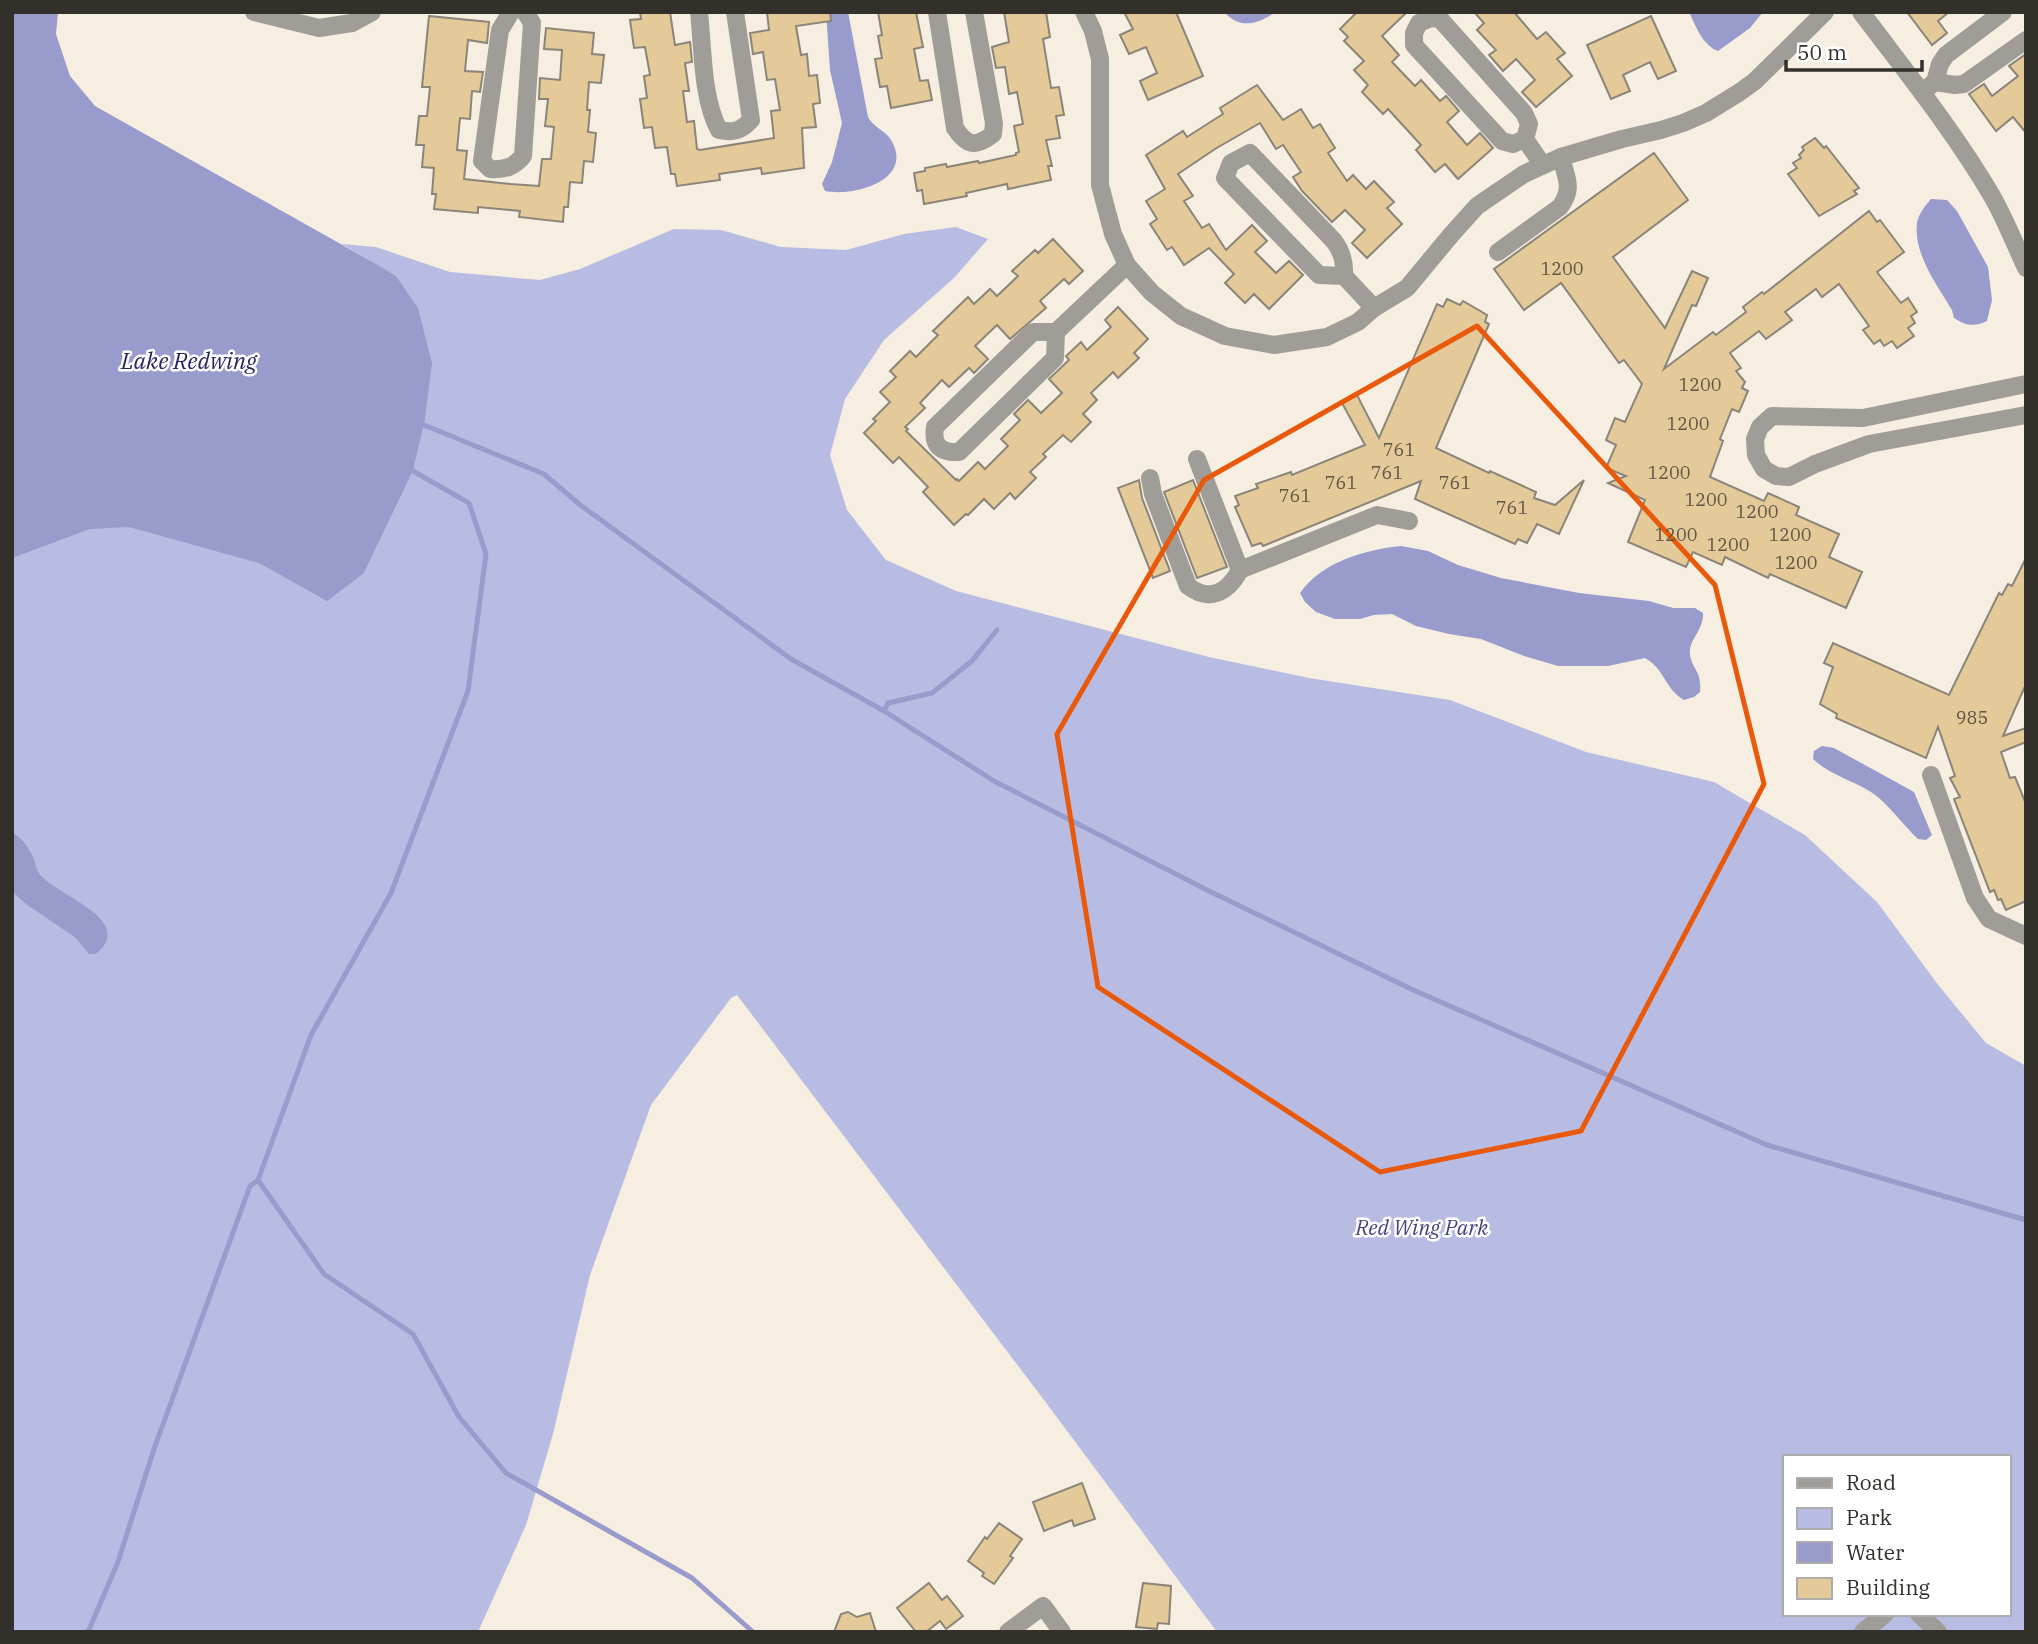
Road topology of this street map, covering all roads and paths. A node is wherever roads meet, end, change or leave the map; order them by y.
1 (254, 12) edge
2 (372, 12) edge
3 (512, 12) edge
4 (525, 12) edge
5 (699, 12) edge
6 (735, 12) edge
7 (937, 12) edge
8 (974, 12) edge
9 (1084, 12) edge
10 (1825, 12) edge
11 (1861, 12) edge
12 (2003, 12) edge
13 (2026, 40) edge
14 (1929, 87) junction
15 (1525, 139) junction
16 (1561, 157) junction
17 (1542, 164) junction
18 (1498, 252) dead end
19 (1126, 265) junction
20 (2026, 268) edge
21 (1344, 276) junction
22 (1374, 308) junction
23 (1056, 332) junction
24 (2026, 384) edge
25 (2026, 415) edge
26 (1197, 459) dead end
27 (1150, 478) dead end
28 (1409, 521) dead end
29 (1240, 570) junction
30 (1931, 775) dead end
31 (2026, 936) edge
32 (1883, 1616) edge
33 (1921, 1616) edge
34 (1008, 1632) edge
35 (1062, 1632) edge
36 (1863, 1632) edge
37 (1938, 1632) edge

1 - 2 street
3 - 4 street
5 - 6 street
7 - 8 street
9 - 19 street
10 - 16 street
11 - 14 street
12 - 14 street
13 - 14 street
14 - 20 street
15 - 15 street
15 - 17 street
16 - 17 street
16 - 18 street
17 - 22 street
19 - 22 street
19 - 23 street
21 - 21 street
21 - 22 street
23 - 23 street
24 - 25 street
26 - 29 street
27 - 29 street
28 - 29 street
30 - 31 street
32 - 36 street
33 - 37 street
34 - 35 street

